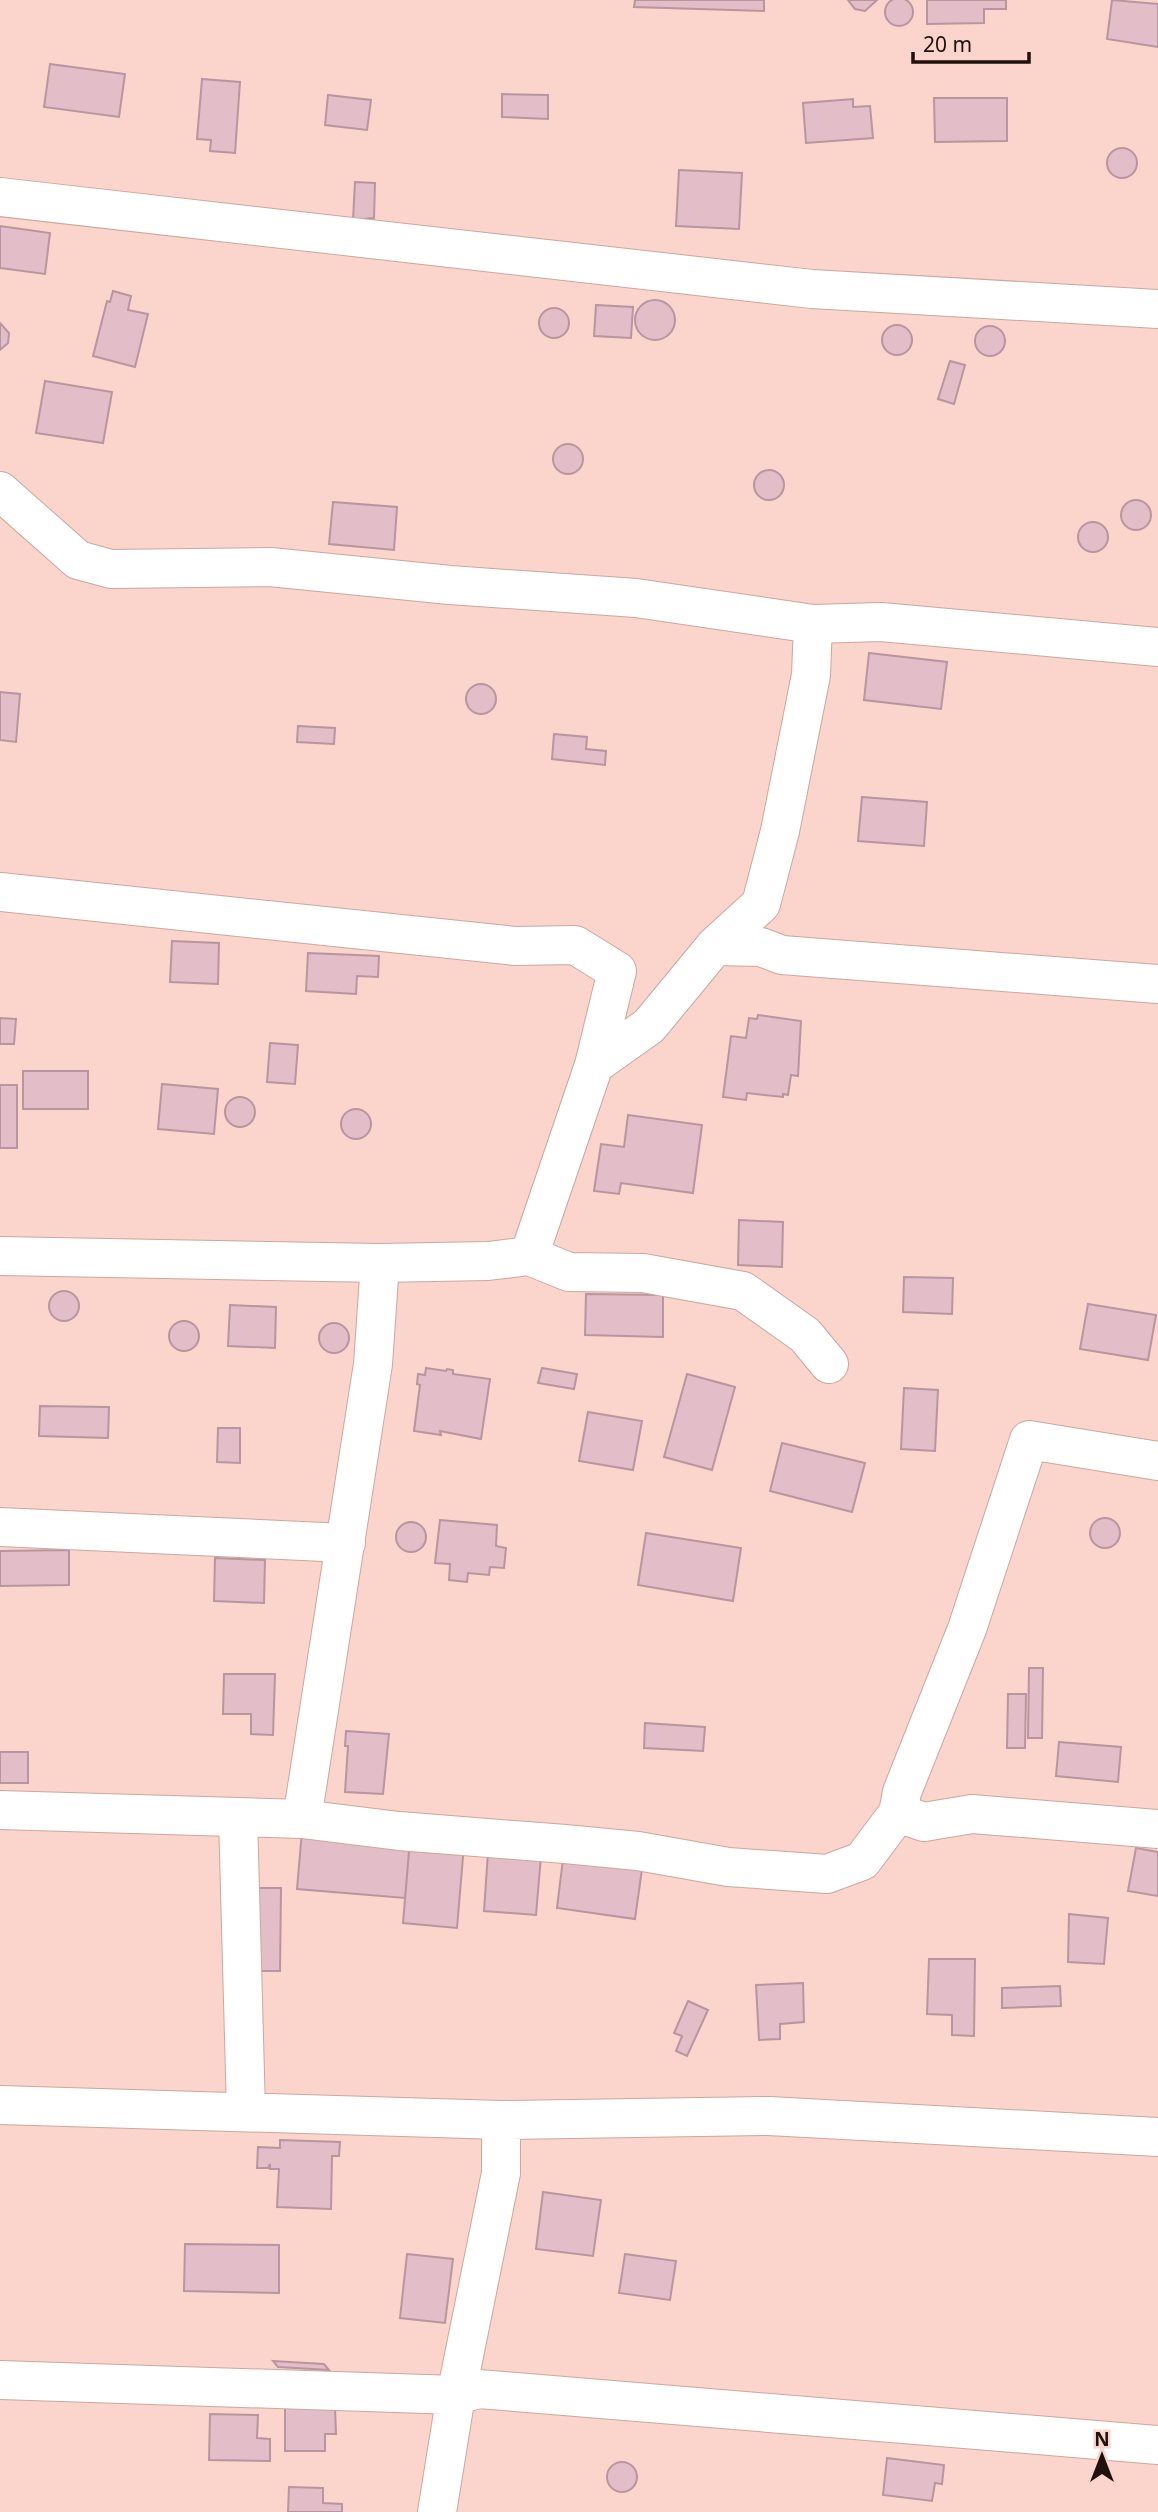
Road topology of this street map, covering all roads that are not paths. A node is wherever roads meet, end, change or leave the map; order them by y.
1 (0, 197) edge
2 (1158, 309) edge
3 (0, 491) edge
4 (813, 624) junction
5 (1158, 647) edge
6 (0, 892) edge
7 (715, 946) junction
8 (1158, 984) edge
9 (594, 1065) junction
10 (0, 1256) edge
11 (530, 1256) junction
12 (380, 1263) junction
13 (829, 1364) dead end
14 (1158, 1461) edge
15 (0, 1527) edge
16 (346, 1542) junction
17 (0, 1810) edge
18 (898, 1813) junction
19 (238, 1817) junction
20 (302, 1819) junction
21 (1158, 1829) edge
22 (0, 2105) edge
23 (246, 2111) junction
24 (501, 2120) junction
25 (1158, 2137) edge
26 (0, 2380) edge
27 (456, 2395) junction
28 (1158, 2445) edge
29 (437, 2512) edge

1 - 2 street
3 - 4 street
4 - 5 street
4 - 7 street
6 - 9 street
7 - 8 street
7 - 9 street
9 - 11 street
10 - 12 street
11 - 12 street
11 - 13 street
12 - 16 street
14 - 18 street
15 - 16 street
16 - 20 street
17 - 19 street
18 - 20 street
18 - 21 street
19 - 20 street
19 - 23 street
22 - 23 street
23 - 24 street
24 - 25 street
24 - 27 street
26 - 27 street
27 - 28 street
27 - 29 street

